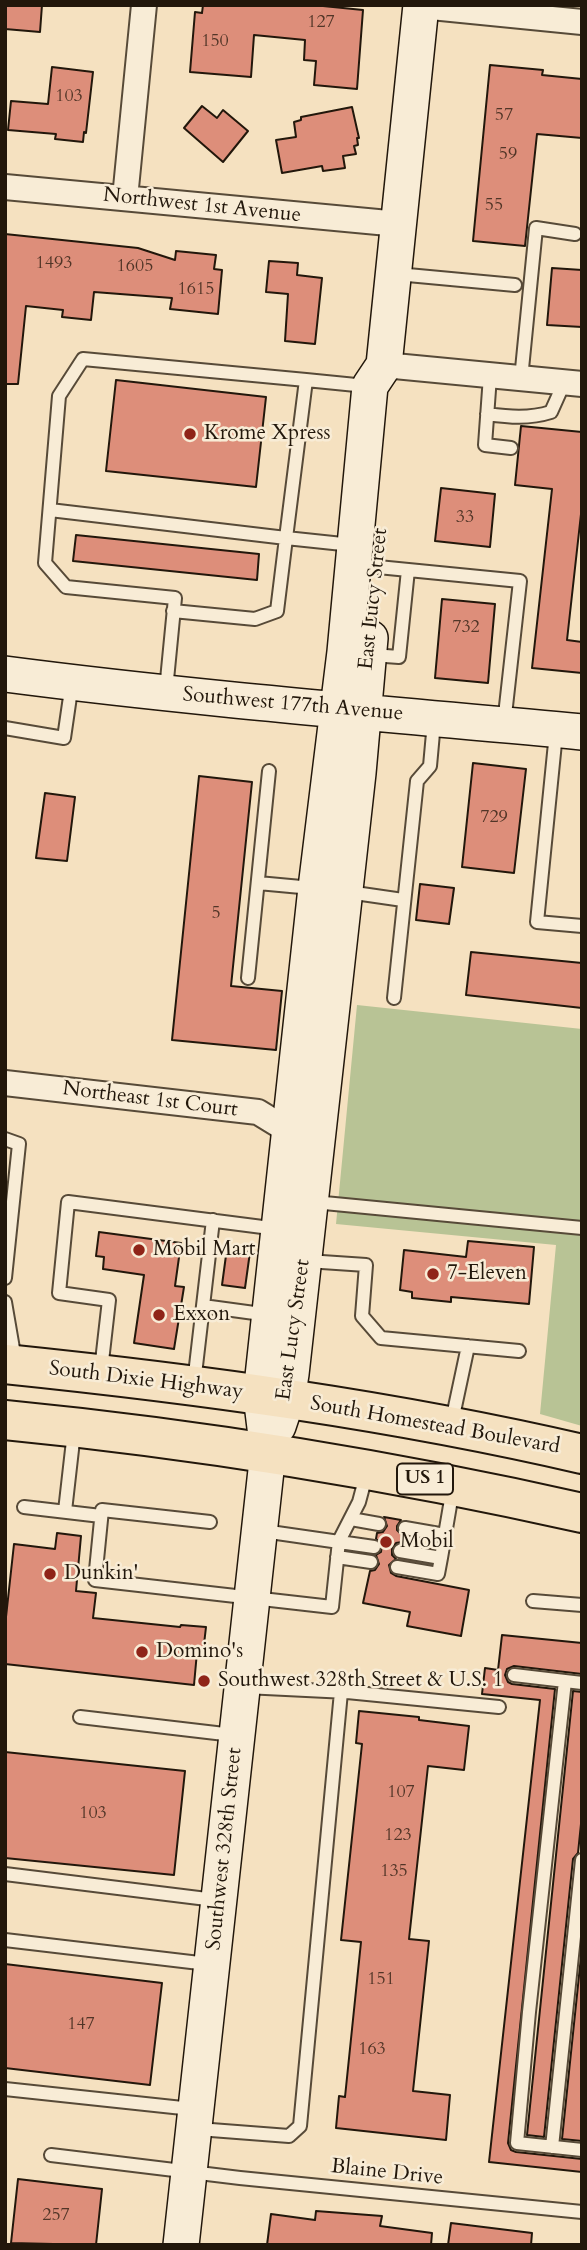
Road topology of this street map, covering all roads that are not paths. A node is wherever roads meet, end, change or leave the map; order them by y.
1 (144, 5) edge
2 (421, 6) edge
3 (582, 22) edge
4 (5, 187) edge
5 (125, 198) junction
6 (399, 225) junction
7 (575, 234) dead end
8 (394, 274) junction
9 (515, 285) dead end
10 (377, 376) junction
11 (491, 376) junction
12 (521, 379) junction
13 (306, 380) junction
14 (573, 384) edge
15 (487, 414) junction
16 (511, 448) dead end
17 (50, 510) junction
18 (286, 538) junction
19 (380, 561) junction
20 (173, 611) junction
21 (5, 674) edge
22 (72, 683) junction
23 (165, 694) junction
24 (350, 710) junction
25 (435, 718) junction
26 (504, 724) junction
27 (5, 728) edge
28 (569, 731) edge
29 (269, 771) dead end
30 (258, 883) junction
31 (330, 890) junction
32 (403, 900) junction
33 (582, 926) edge
34 (248, 978) dead end
35 (394, 998) dead end
36 (5, 1083) edge
37 (301, 1113) junction
38 (5, 1139) edge
39 (310, 1202) junction
40 (213, 1220) junction
41 (582, 1228) edge
42 (287, 1253) junction
43 (5, 1278) edge
44 (5, 1302) edge
45 (203, 1306) junction
46 (270, 1315) junction
47 (468, 1346) junction
48 (519, 1351) dead end
49 (10, 1364) edge
50 (101, 1373) junction
51 (194, 1384) junction
52 (274, 1397) junction
53 (5, 1420) edge
54 (451, 1425) junction
55 (75, 1426) junction
56 (268, 1452) junction
57 (582, 1454) edge
58 (368, 1469) junction
59 (453, 1485) junction
60 (24, 1507) dead end
61 (65, 1511) junction
62 (582, 1513) edge
63 (101, 1516) junction
64 (351, 1519) junction
65 (210, 1522) dead end
66 (379, 1524) dead end
67 (405, 1528) dead end
68 (259, 1530) junction
69 (445, 1535) junction
70 (339, 1541) junction
71 (374, 1547) dead end
72 (400, 1551) dead end
73 (337, 1557) junction
74 (441, 1558) junction
75 (371, 1562) dead end
76 (397, 1567) dead end
77 (252, 1598) junction
78 (533, 1601) dead end
79 (582, 1605) edge
80 (514, 1675) dead end
81 (565, 1681) junction
82 (582, 1683) edge
83 (243, 1687) junction
84 (341, 1692) junction
85 (499, 1707) dead end
86 (80, 1717) dead end
87 (237, 1735) junction
88 (582, 1860) edge
89 (5, 1874) edge
90 (219, 1900) junction
91 (5, 1940) edge
92 (212, 1964) junction
93 (5, 2089) edge
94 (195, 2119) junction
95 (552, 2147) junction
96 (582, 2150) edge
97 (51, 2155) dead end
98 (189, 2172) junction
99 (582, 2212) edge
100 (181, 2245) edge

1 - 5 street
2 - 3 street
2 - 6 street, East Lucy Street
4 - 5 street, Northwest 1st Avenue
5 - 6 street, Northwest 1st Avenue
6 - 8 street, East Lucy Street
7 - 12 lane
8 - 9 lane
8 - 10 street, East Lucy Street
10 - 11 street
10 - 13 lane
10 - 19 street, East Lucy Street
11 - 12 street
11 - 15 lane
12 - 14 street
13 - 17 lane
13 - 18 lane
14 - 15 lane
15 - 16 lane
17 - 18 lane
17 - 20 lane
18 - 19 lane
18 - 20 lane
19 - 24 street, East Lucy Street
19 - 24 street, East Lucy Street
19 - 26 lane
20 - 23 lane
21 - 22 street, Southwest 177th Avenue
22 - 23 street, Southwest 177th Avenue
22 - 27 lane
23 - 24 street, Southwest 177th Avenue
24 - 25 street, Southwest 177th Avenue
24 - 31 street, East Lucy Street
25 - 26 street, Southwest 177th Avenue
25 - 32 lane
26 - 28 street, Southwest 177th Avenue
28 - 33 lane
29 - 30 lane
30 - 31 lane
30 - 34 lane
31 - 32 lane
31 - 37 street, East Lucy Street
32 - 35 lane
36 - 37 street, Northeast 1st Court
37 - 39 street, East Lucy Street
37 - 42 street, East Lucy Street
38 - 43 lane
39 - 41 lane
39 - 42 street, East Lucy Street
40 - 42 lane
40 - 45 lane
40 - 50 lane
42 - 46 street, East Lucy Street
42 - 47 lane
42 - 52 street, East Lucy Street
44 - 49 lane
45 - 46 lane
45 - 51 lane
46 - 52 street, East Lucy Street
47 - 48 lane
47 - 54 lane
49 - 50 highway, South Dixie Highway
50 - 51 highway, South Dixie Highway
51 - 52 highway, South Dixie Highway
52 - 54 highway, South Homestead Boulevard
52 - 56 street, East Lucy Street
53 - 55 highway, US 1
54 - 57 highway, South Homestead Boulevard
55 - 56 highway, US 1
55 - 61 lane
56 - 58 highway, US 1
56 - 68 street, Southwest 328th Street
58 - 59 highway, US 1
58 - 64 lane
59 - 62 highway, US 1
59 - 69 lane
60 - 61 lane
61 - 63 lane
63 - 65 lane
63 - 77 lane
64 - 66 lane
64 - 70 lane
67 - 69 lane
68 - 70 lane
68 - 77 street, Southwest 328th Street
69 - 74 lane
70 - 71 lane
70 - 73 lane
72 - 74 lane
73 - 75 lane
73 - 77 lane
74 - 76 lane
77 - 83 street, Southwest 328th Street
78 - 79 lane
80 - 81 lane
81 - 82 lane
81 - 95 lane
83 - 84 lane
83 - 87 street, Southwest 328th Street
84 - 85 lane
84 - 94 lane
86 - 87 lane
87 - 90 street, Southwest 328th Street
88 - 95 lane
89 - 90 lane
90 - 92 street, Southwest 328th Street
91 - 92 lane
92 - 94 street, Southwest 328th Street
93 - 94 lane
94 - 98 street, Southwest 328th Street
95 - 96 lane
97 - 98 lane, Blaine Drive
98 - 99 lane, Blaine Drive
98 - 100 street, Southwest 328th Street

